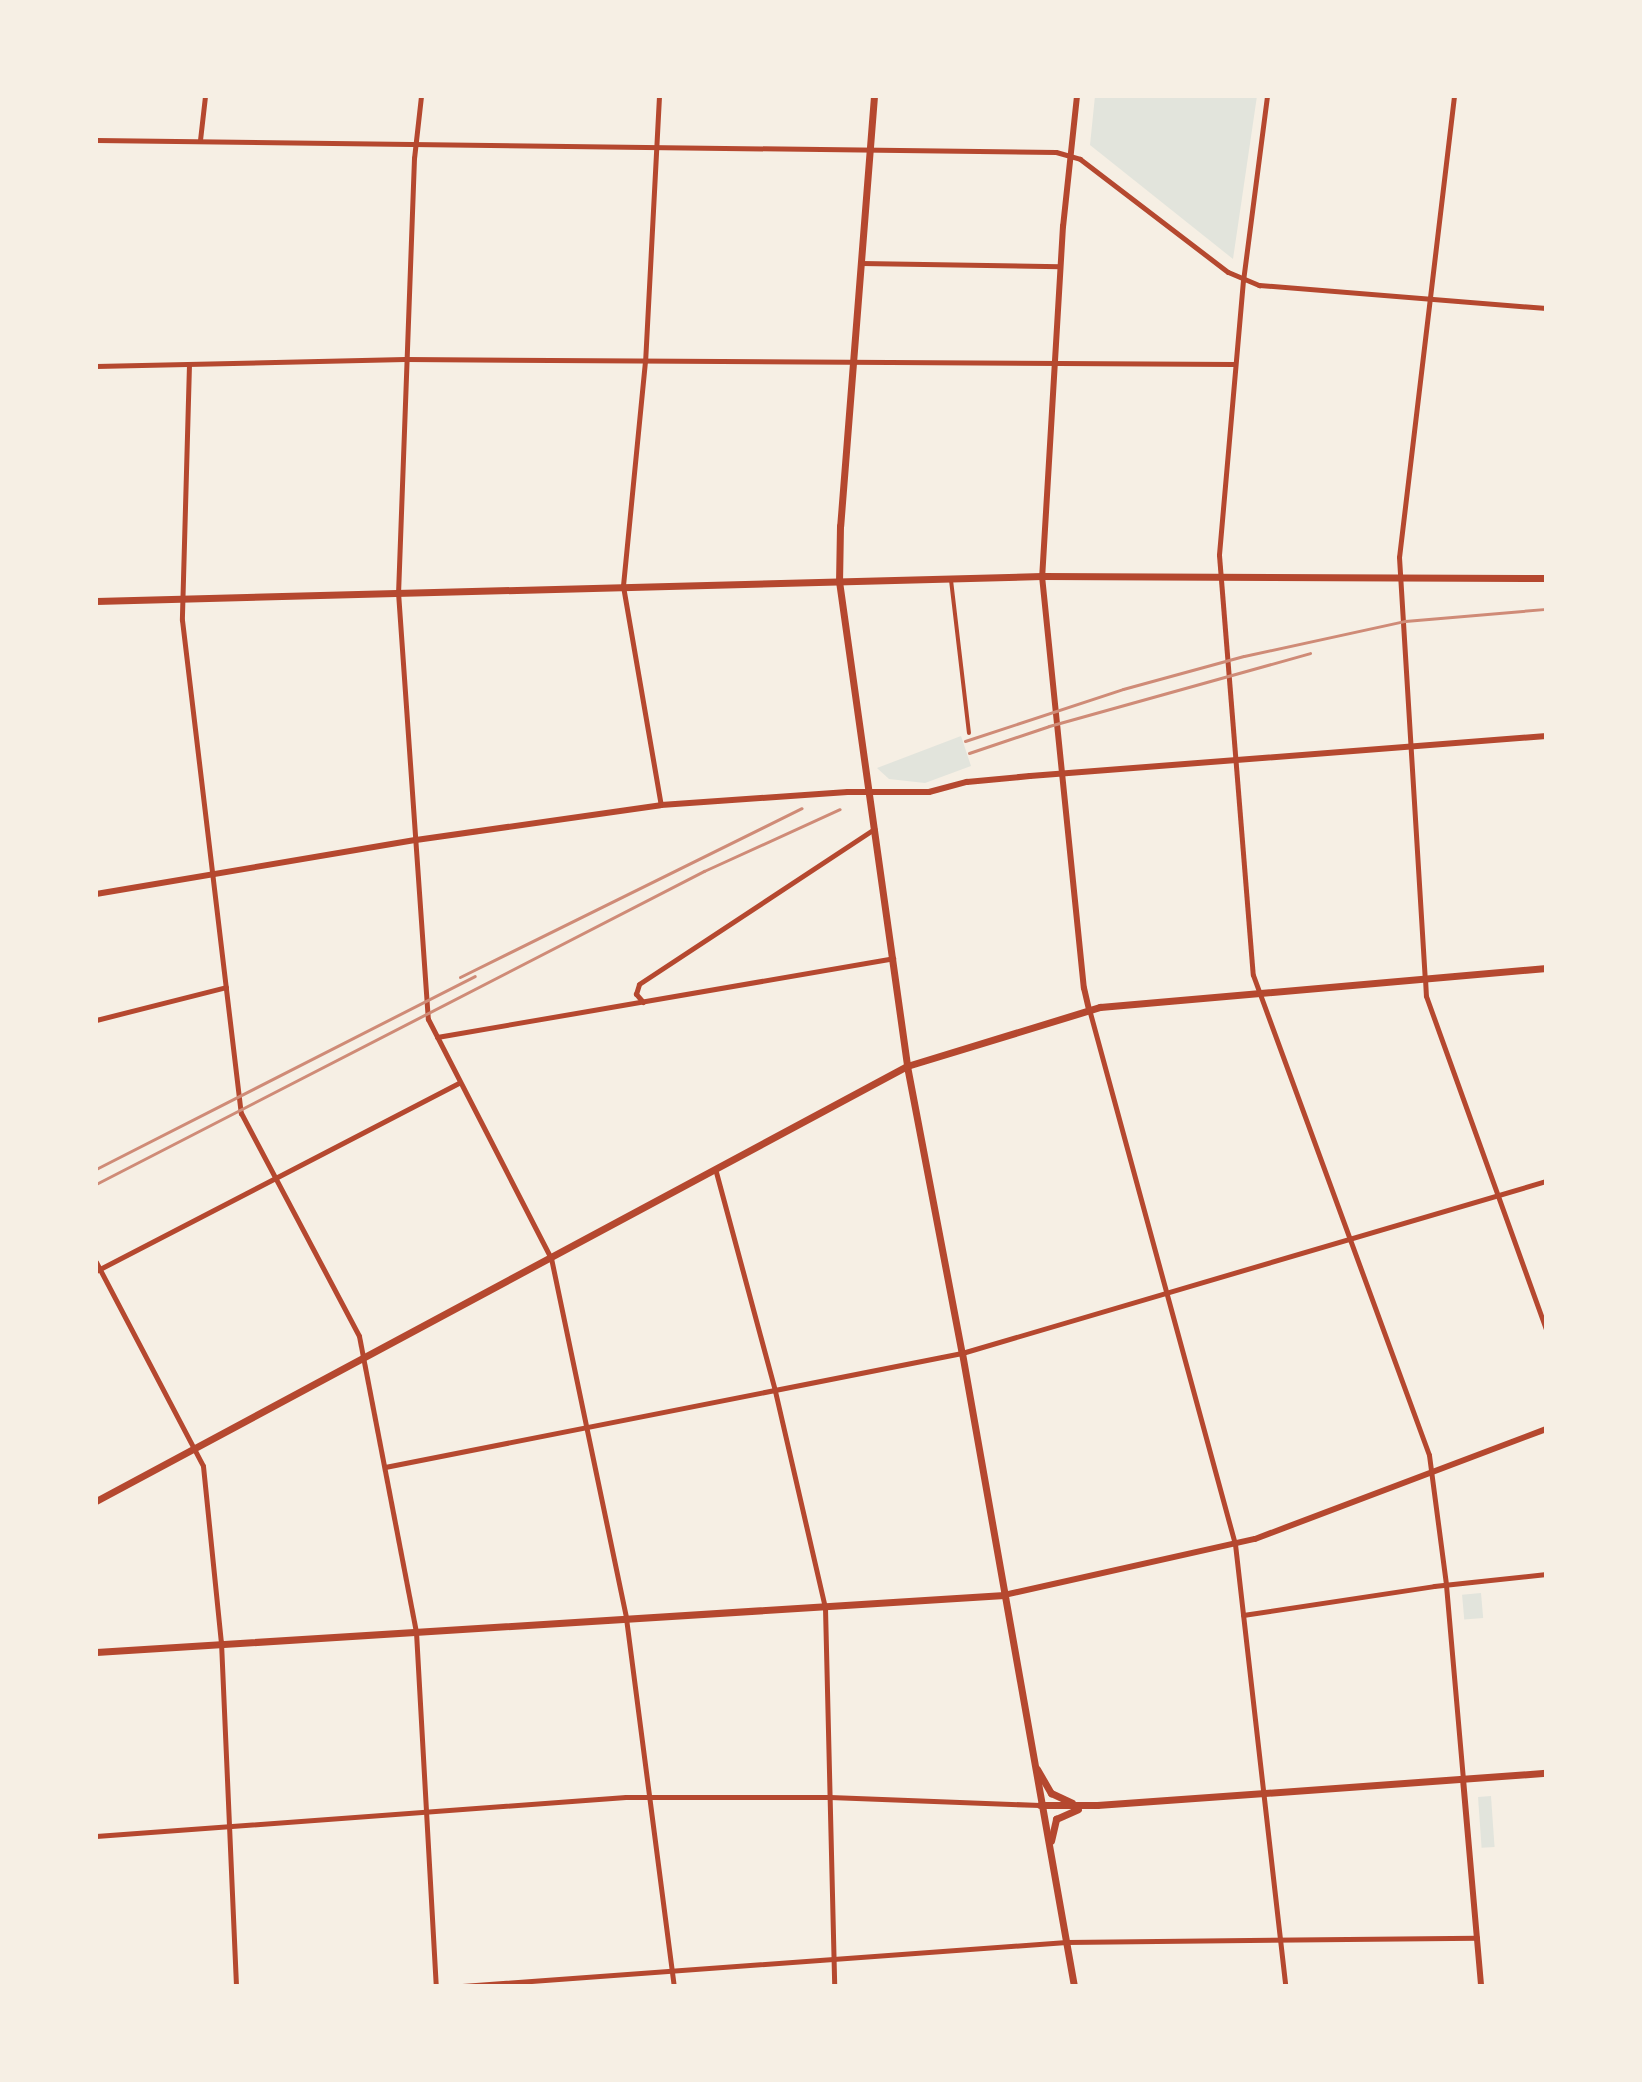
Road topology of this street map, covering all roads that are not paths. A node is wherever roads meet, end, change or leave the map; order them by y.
1 (205, 96) edge
2 (421, 96) edge
3 (659, 96) edge
4 (874, 96) edge
5 (1077, 96) edge
6 (1267, 96) edge
7 (1454, 96) edge
8 (96, 140) edge
9 (200, 140) junction
10 (415, 143) junction
11 (658, 148) junction
12 (869, 151) junction
13 (1069, 155) junction
14 (861, 263) junction
15 (1060, 266) junction
16 (1243, 280) junction
17 (1427, 297) junction
18 (1546, 308) edge
19 (405, 359) junction
20 (854, 360) junction
21 (645, 361) junction
22 (1055, 363) junction
23 (189, 364) junction
24 (1234, 364) junction
25 (96, 366) edge
26 (1221, 574) junction
27 (1042, 576) junction
28 (1399, 577) junction
29 (951, 578) junction
30 (1546, 578) edge
31 (839, 581) junction
32 (623, 586) junction
33 (398, 592) junction
34 (181, 598) junction
35 (96, 601) edge
36 (969, 733) dead end
37 (1546, 736) edge
38 (1409, 746) junction
39 (1236, 759) junction
40 (1061, 773) junction
41 (868, 791) junction
42 (661, 805) junction
43 (874, 829) junction
44 (416, 840) junction
45 (214, 874) junction
46 (96, 894) edge
47 (893, 958) junction
48 (1546, 968) edge
49 (1425, 978) junction
50 (226, 987) junction
51 (1261, 993) junction
52 (643, 1002) junction
53 (1089, 1009) junction
54 (96, 1020) edge
55 (437, 1037) junction
56 (907, 1066) junction
57 (459, 1083) junction
58 (716, 1172) junction
59 (275, 1178) junction
60 (1546, 1181) edge
61 (1496, 1196) junction
62 (1350, 1240) junction
63 (551, 1258) junction
64 (96, 1262) edge
65 (98, 1270) edge
66 (1166, 1296) junction
67 (1546, 1330) edge
68 (962, 1353) junction
69 (363, 1357) junction
70 (775, 1391) junction
71 (588, 1426) junction
72 (1546, 1429) edge
73 (196, 1448) junction
74 (385, 1467) junction
75 (1431, 1473) junction
76 (96, 1501) edge
77 (1235, 1544) junction
78 (1546, 1574) edge
79 (1446, 1585) junction
80 (1004, 1595) junction
81 (825, 1608) junction
82 (1243, 1615) junction
83 (626, 1618) junction
84 (416, 1632) junction
85 (221, 1642) junction
86 (96, 1652) edge
87 (1030, 1753) junction
88 (1546, 1773) edge
89 (1463, 1779) junction
90 (1262, 1794) junction
91 (649, 1796) junction
92 (830, 1797) junction
93 (1040, 1805) junction
94 (1078, 1805) junction
95 (1097, 1805) junction
96 (426, 1811) junction
97 (229, 1826) junction
98 (96, 1836) edge
99 (1051, 1859) junction
100 (1477, 1938) junction
101 (1278, 1940) junction
102 (1066, 1942) junction
103 (833, 1958) junction
104 (671, 1970) junction
105 (236, 1986) edge
106 (436, 1986) edge
107 (462, 1986) edge
108 (674, 1986) edge
109 (834, 1986) edge
110 (1074, 1986) edge
111 (1285, 1986) edge
112 (1481, 1986) edge

1 - 9 street
2 - 10 street
3 - 11 street
4 - 12 main road
5 - 13 street
6 - 16 street
7 - 17 street
8 - 9 street
9 - 10 street
10 - 11 street
10 - 19 street
11 - 12 street
11 - 21 street
12 - 13 street
12 - 14 main road
13 - 15 street
13 - 16 street
14 - 15 street
14 - 20 main road
15 - 22 street
16 - 17 street
16 - 24 street
17 - 18 street
17 - 28 street
19 - 21 street
19 - 23 street
19 - 33 street
20 - 21 street
20 - 22 street
20 - 31 main road
21 - 32 street
22 - 24 street
22 - 27 street
23 - 25 street
23 - 34 street
24 - 26 street
26 - 27 main road
26 - 28 main road
26 - 39 street
27 - 29 main road
27 - 40 street
28 - 30 main road
28 - 38 street
29 - 31 main road
29 - 36 street
31 - 32 main road
31 - 41 main road
32 - 33 main road
32 - 42 street
33 - 34 main road
33 - 44 street
34 - 35 main road
34 - 45 street
37 - 38 street
38 - 39 street
38 - 49 street
39 - 40 street
39 - 51 street
40 - 41 street
40 - 53 street
41 - 42 street
41 - 43 main road
42 - 44 street
43 - 47 main road
43 - 52 street
44 - 45 street
44 - 55 street
45 - 46 street
45 - 50 street
47 - 52 street
47 - 56 main road
48 - 49 main road
49 - 51 main road
49 - 61 street
50 - 54 street
50 - 59 street
51 - 53 main road
51 - 62 street
52 - 55 street
53 - 56 main road
53 - 66 street
55 - 57 street
56 - 58 main road
56 - 68 main road
57 - 59 street
57 - 63 street
58 - 63 main road
58 - 70 street
59 - 65 street
59 - 69 street
60 - 61 street
61 - 62 street
61 - 67 street
62 - 66 street
62 - 75 street
63 - 69 main road
63 - 71 street
64 - 65 street
65 - 73 street
66 - 68 street
66 - 77 street
68 - 70 street
68 - 80 main road
69 - 73 main road
69 - 74 street
70 - 71 street
70 - 81 street
71 - 74 street
71 - 83 street
72 - 75 street
73 - 76 main road
73 - 85 street
74 - 84 street
75 - 77 street
75 - 79 street
77 - 80 street
77 - 82 street
78 - 79 street
79 - 82 street
79 - 89 street
80 - 81 main road
80 - 87 main road
81 - 83 main road
81 - 92 street
82 - 90 street
83 - 84 main road
83 - 91 street
84 - 85 main road
84 - 96 street
85 - 86 main road
85 - 97 street
87 - 93 main road
87 - 94 main road
88 - 89 main road
89 - 90 main road
89 - 100 street
90 - 95 main road
90 - 101 street
91 - 92 street
91 - 96 street
91 - 104 street
92 - 93 street
92 - 103 street
93 - 94 main road
93 - 99 main road
94 - 95 main road
95 - 99 main road
96 - 97 street
96 - 106 street
97 - 98 street
97 - 105 street
99 - 102 main road
100 - 101 street
100 - 112 street
101 - 102 street
101 - 111 street
102 - 103 street
102 - 110 main road
103 - 104 street
103 - 109 street
104 - 107 street
104 - 108 street

